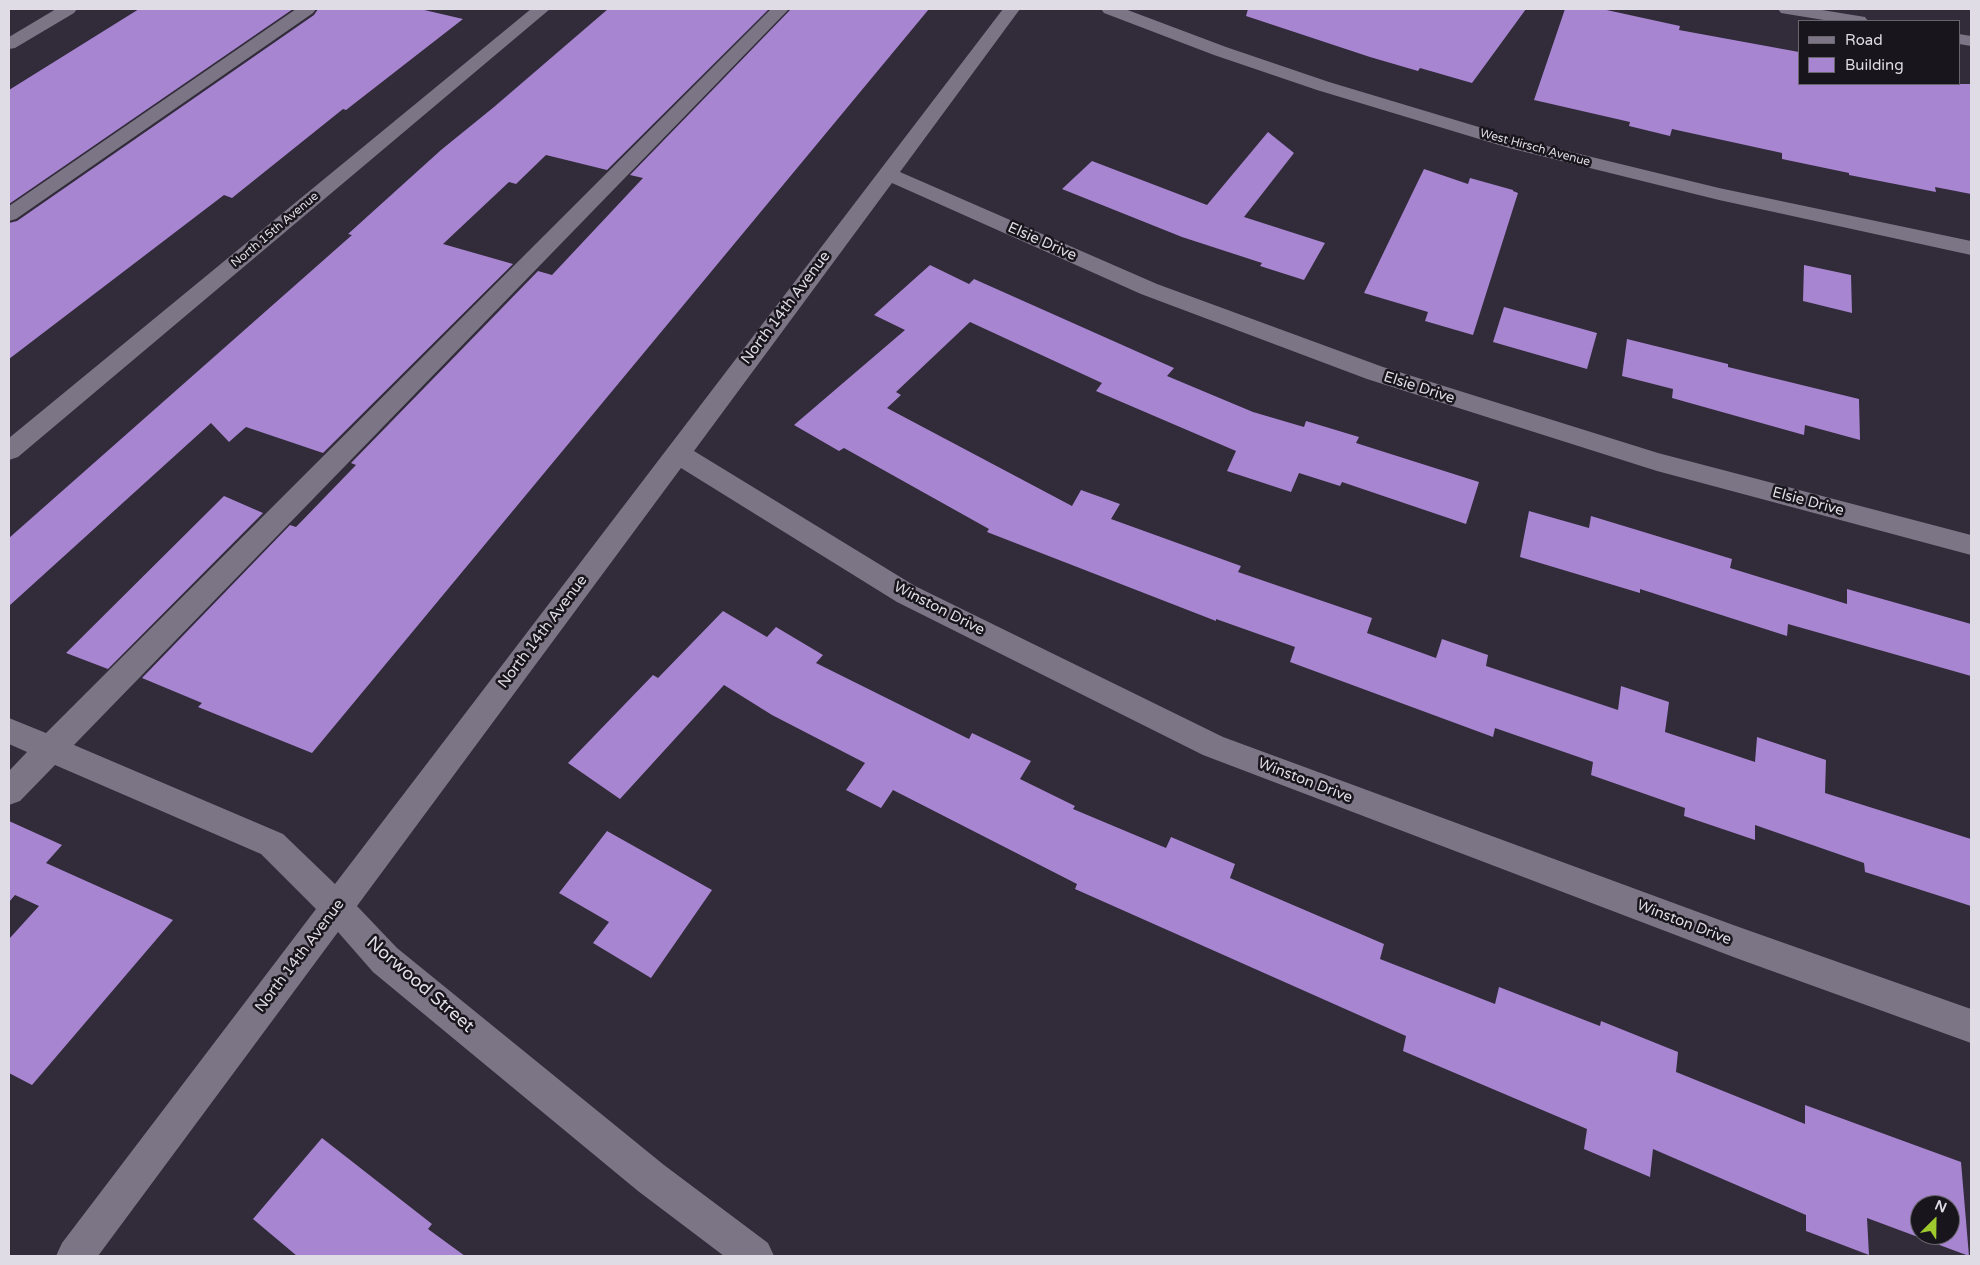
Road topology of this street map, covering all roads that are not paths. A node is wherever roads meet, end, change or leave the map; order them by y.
1 (68, 9) edge
2 (307, 9) edge
3 (541, 9) edge
4 (780, 9) edge
5 (1012, 9) edge
6 (1110, 9) edge
7 (1787, 9) edge
8 (1853, 20) edge
9 (9, 44) edge
10 (887, 173) junction
11 (9, 215) edge
12 (1971, 248) edge
13 (9, 451) edge
14 (677, 453) junction
15 (1971, 544) edge
16 (9, 731) edge
17 (51, 749) junction
18 (9, 791) edge
19 (337, 907) junction
20 (1971, 1026) edge
21 (75, 1256) edge
22 (755, 1256) edge

1 - 9 street
2 - 11 street
3 - 13 street, North 15th Avenue
4 - 17 street
5 - 10 street, North 14th Avenue
6 - 12 street, West Hirsch Avenue
7 - 8 street
10 - 14 street, North 14th Avenue
10 - 15 street, Elsie Drive
14 - 19 street, North 14th Avenue
14 - 20 street, Winston Drive
16 - 17 street, Norwood Street
17 - 18 street
17 - 19 street, Norwood Street
19 - 21 street, North 14th Avenue
19 - 22 street, Norwood Street

